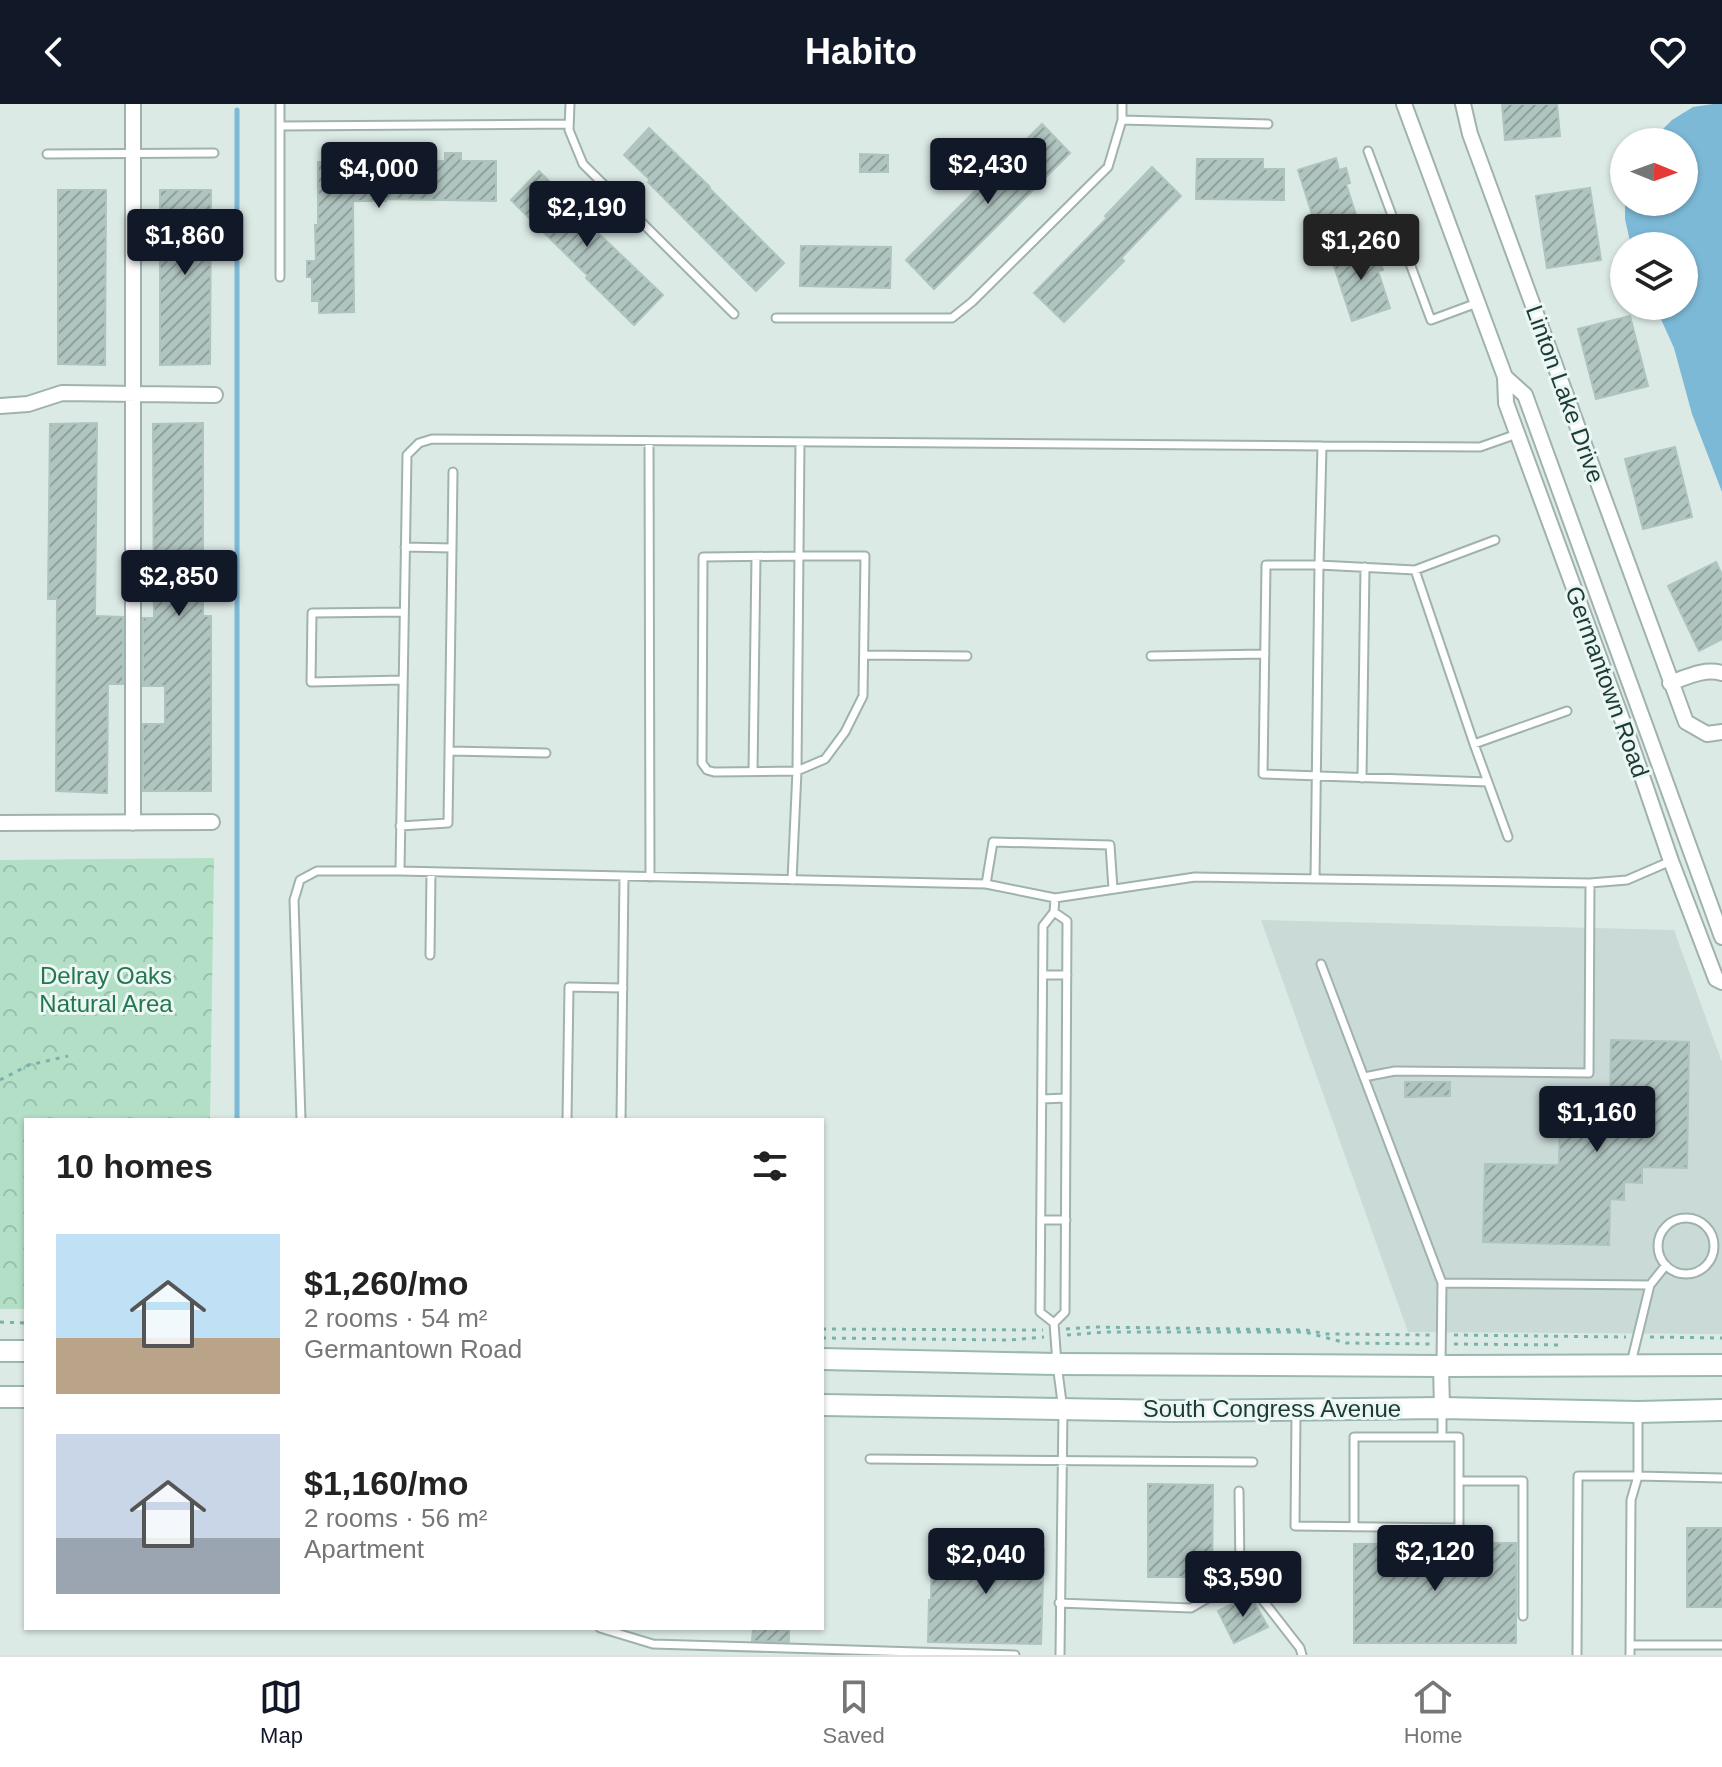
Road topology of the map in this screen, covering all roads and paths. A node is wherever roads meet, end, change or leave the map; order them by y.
1 (133, 104) edge
2 (280, 104) edge
3 (570, 104) edge
4 (1122, 104) edge
5 (1404, 104) edge
6 (1463, 104) edge
7 (1122, 120) junction
8 (569, 124) junction
9 (1268, 124) dead end
10 (281, 126) junction
11 (1368, 151) dead end
12 (214, 153) dead end
13 (47, 154) dead end
14 (133, 154) junction
15 (280, 277) dead end
16 (1477, 303) junction
17 (734, 314) dead end
18 (776, 318) dead end
19 (1505, 377) junction
20 (133, 394) junction
21 (215, 395) dead end
22 (0, 406) edge
23 (1517, 434) junction
24 (649, 441) junction
25 (800, 442) junction
26 (1322, 446) junction
27 (453, 472) dead end
28 (1495, 540) dead end
29 (405, 547) junction
30 (452, 548) junction
31 (800, 556) junction
32 (756, 557) junction
33 (1319, 565) junction
34 (1365, 567) junction
35 (1415, 570) junction
36 (1597, 593) junction
37 (404, 612) junction
38 (1265, 654) junction
39 (865, 655) junction
40 (967, 656) dead end
41 (1151, 656) dead end
42 (1722, 673) edge
43 (403, 680) junction
44 (1670, 683) junction
45 (1567, 711) dead end
46 (1722, 732) edge
47 (1474, 744) junction
48 (449, 751) junction
49 (546, 753) dead end
50 (753, 771) junction
51 (797, 771) junction
52 (1317, 776) junction
53 (1362, 778) junction
54 (1488, 782) junction
55 (212, 822) dead end
56 (0, 823) edge
57 (133, 823) junction
58 (400, 826) junction
59 (1508, 837) dead end
60 (1671, 861) junction
61 (400, 871) junction
62 (431, 872) junction
63 (624, 876) junction
64 (650, 877) junction
65 (1315, 879) junction
66 (792, 880) junction
67 (1590, 883) junction
68 (986, 884) junction
69 (1113, 889) junction
70 (1055, 898) junction
71 (1054, 912) junction
72 (1721, 933) edge
73 (430, 955) dead end
74 (1321, 964) dead end
75 (1043, 975) junction
76 (1067, 975) junction
77 (1722, 982) edge
78 (623, 988) junction
79 (68, 1056) dead end
80 (1364, 1077) junction
81 (0, 1080) edge
82 (1066, 1098) junction
83 (1042, 1099) junction
84 (301, 1118) edge
85 (567, 1118) edge
86 (621, 1118) edge
87 (1041, 1220) junction
88 (1066, 1220) junction
89 (1666, 1265) junction
90 (1442, 1283) junction
91 (1650, 1285) junction
92 (0, 1322) edge
93 (24, 1323) edge
94 (824, 1329) edge
95 (1055, 1329) junction
96 (1638, 1337) junction
97 (824, 1338) edge
98 (1722, 1338) edge
99 (1441, 1340) junction
100 (1561, 1345) dead end
101 (0, 1351) edge
102 (24, 1351) edge
103 (824, 1359) edge
104 (1057, 1364) junction
105 (1631, 1365) junction
106 (1722, 1365) edge
107 (1441, 1366) junction
108 (0, 1397) edge
109 (24, 1397) edge
110 (824, 1405) edge
111 (1442, 1408) junction
112 (1296, 1409) junction
113 (1063, 1410) junction
114 (1722, 1410) edge
115 (1638, 1412) junction
116 (1442, 1437) junction
117 (870, 1459) dead end
118 (1062, 1459) junction
119 (1253, 1462) dead end
120 (1638, 1476) junction
121 (1722, 1478) edge
122 (1459, 1481) junction
123 (1239, 1491) dead end
124 (1354, 1527) junction
125 (1244, 1577) junction
126 (1059, 1603) junction
127 (1523, 1616) dead end
128 (607, 1630) edge
129 (1630, 1645) junction
130 (1722, 1645) edge
131 (1015, 1655) edge
132 (1060, 1655) edge
133 (1302, 1655) edge
134 (1577, 1655) edge
135 (1630, 1655) edge

1 - 14 street
2 - 10 lane
3 - 8 lane
4 - 7 lane
5 - 16 street, Germantown Road
6 - 44 street, Linton Lake Drive
7 - 9 lane
7 - 18 lane
8 - 10 lane
8 - 17 lane
10 - 15 lane
11 - 16 lane
12 - 14 lane
13 - 14 lane
14 - 20 street
16 - 19 street, Germantown Road
19 - 23 street, Germantown Road
19 - 36 street, Germantown Road
20 - 21 street
20 - 22 street
20 - 57 street
23 - 26 lane
23 - 36 street
23 - 60 street, Germantown Road
24 - 25 lane
24 - 29 lane
24 - 64 lane
25 - 26 lane
25 - 31 lane
26 - 33 lane
27 - 30 lane
28 - 35 lane
29 - 30 lane
29 - 37 lane
30 - 48 lane
31 - 32 lane
31 - 39 lane
31 - 51 lane
32 - 50 lane
32 - 50 lane
33 - 34 lane
33 - 38 lane
33 - 52 lane
34 - 35 lane
34 - 53 lane
35 - 47 lane
36 - 72 street, Germantown Road
37 - 43 lane
37 - 43 lane
38 - 41 lane
38 - 52 lane
39 - 40 lane
39 - 51 lane
42 - 44 street
43 - 58 lane
44 - 46 street, Linton Lake Drive
45 - 47 lane
47 - 54 lane
48 - 49 lane
48 - 58 lane
50 - 51 lane
51 - 66 lane
52 - 53 lane
52 - 65 lane
53 - 54 lane
54 - 59 lane
55 - 57 street
56 - 57 street
58 - 61 lane
60 - 67 lane
60 - 72 street
60 - 77 street, Germantown Road
61 - 62 lane
61 - 84 lane
62 - 63 lane
62 - 73 lane
63 - 64 lane
63 - 78 lane
64 - 66 lane
65 - 67 lane
65 - 69 lane
66 - 68 lane
67 - 80 lane
68 - 69 lane
68 - 70 lane
69 - 70 lane
70 - 71 lane
71 - 75 lane
71 - 76 lane
74 - 80 lane
75 - 76 lane
75 - 83 lane
76 - 82 lane
78 - 85 lane
78 - 86 lane
79 - 81 path
80 - 90 lane
82 - 83 lane
82 - 88 lane
83 - 87 lane
87 - 88 lane
87 - 95 lane
88 - 95 lane
89 - 89 lane
89 - 91 lane
90 - 91 lane
90 - 99 lane
91 - 96 lane
92 - 93 path
94 - 95 path
95 - 97 path
95 - 99 path
95 - 99 path
95 - 104 lane
96 - 98 path
96 - 99 path
96 - 105 lane
99 - 100 path
99 - 107 lane
101 - 102 main road
103 - 104 main road, South Congress Avenue
104 - 107 main road, South Congress Avenue
104 - 113 lane
105 - 106 main road, South Congress Avenue
105 - 107 main road, South Congress Avenue
107 - 111 street
108 - 109 main road
110 - 113 main road, South Congress Avenue
111 - 112 main road, South Congress Avenue
111 - 115 main road, South Congress Avenue
111 - 116 lane
112 - 113 main road, South Congress Avenue
112 - 124 lane
113 - 118 lane
114 - 115 main road, South Congress Avenue
115 - 120 lane
116 - 122 lane
116 - 124 lane
117 - 118 lane
118 - 119 lane
118 - 126 lane
120 - 121 lane
120 - 129 lane
120 - 134 lane
122 - 124 lane
122 - 127 lane
123 - 125 lane
125 - 126 lane
125 - 133 lane
126 - 132 lane
128 - 131 lane
129 - 130 lane
129 - 135 lane

